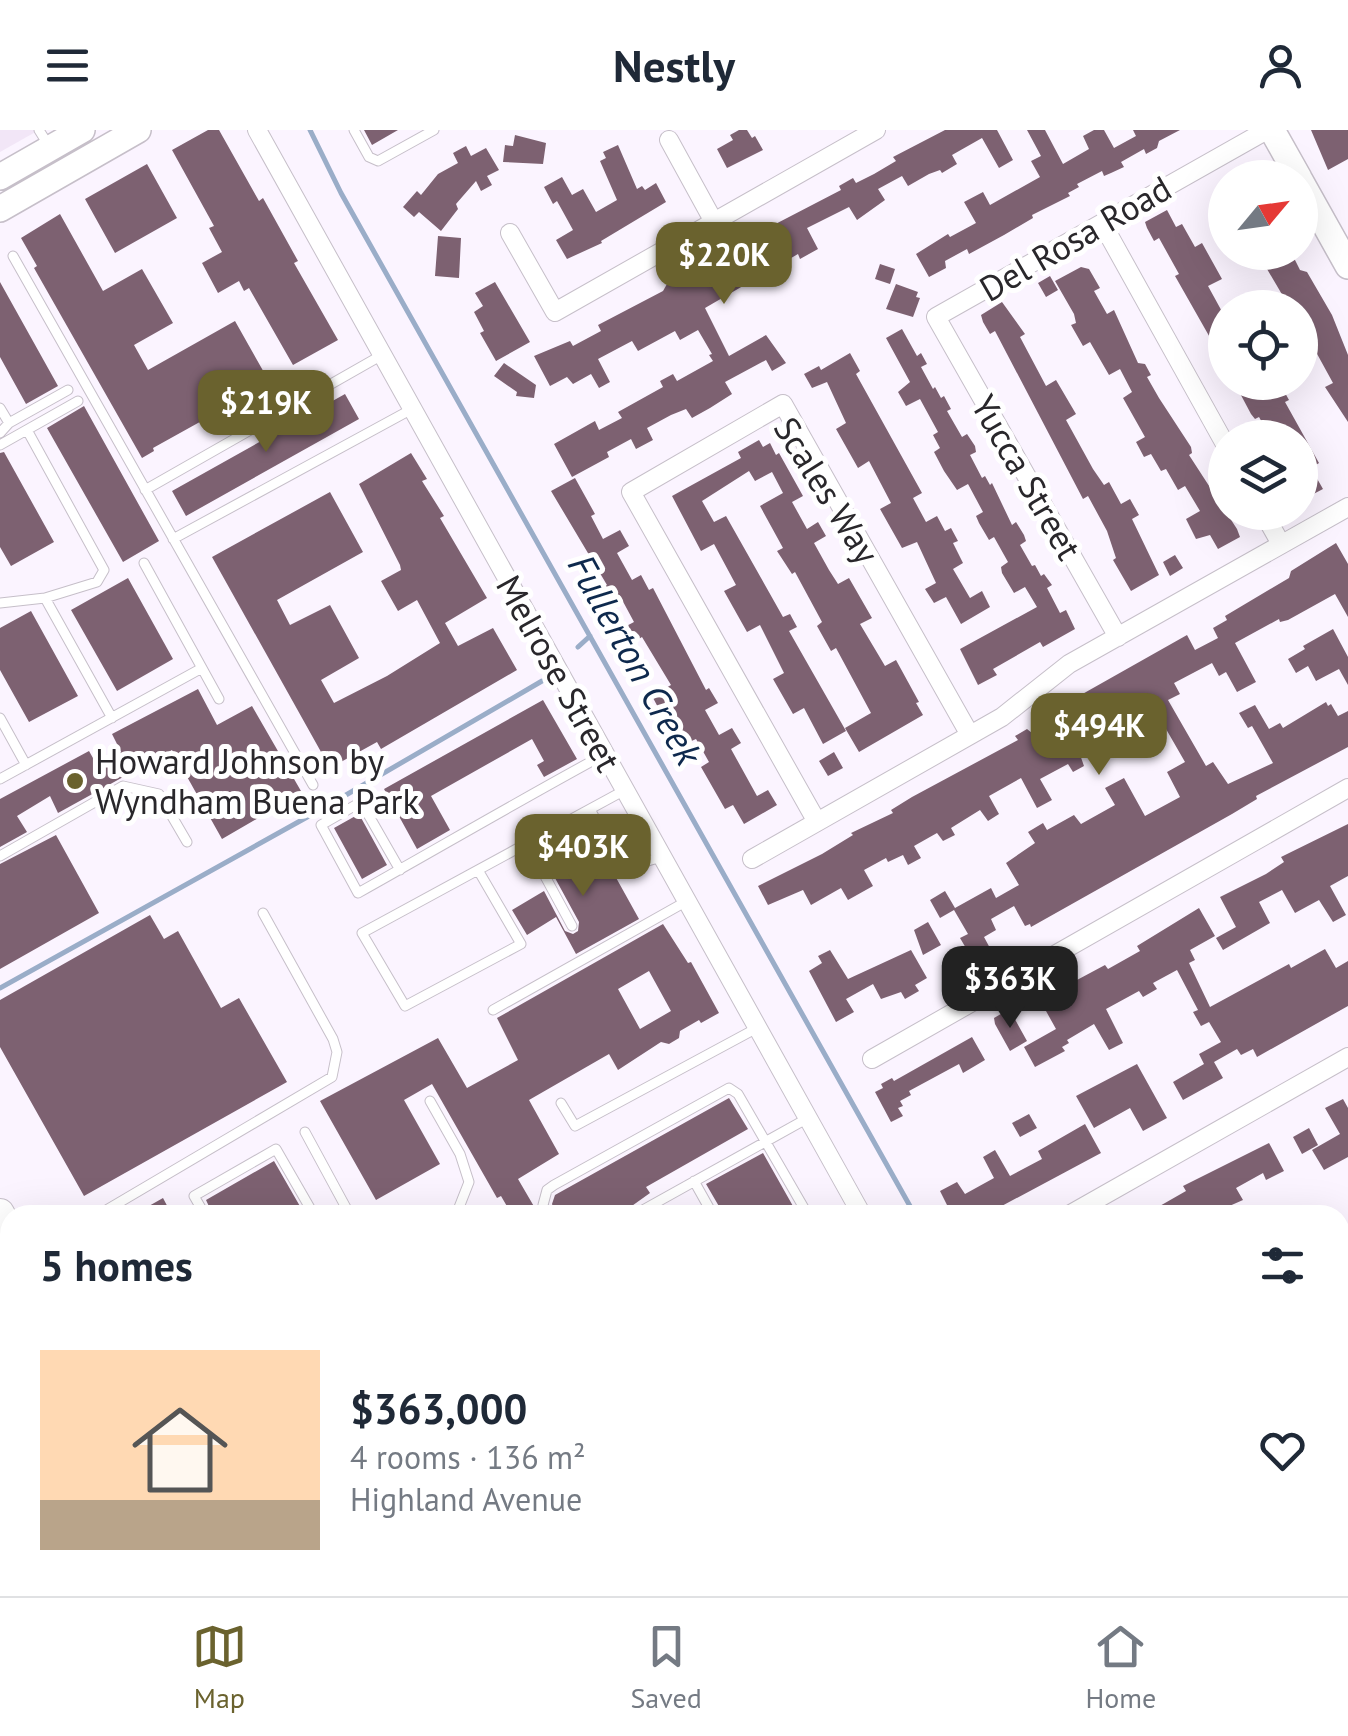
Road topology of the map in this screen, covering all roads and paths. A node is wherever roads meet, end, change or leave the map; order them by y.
1 (82, 130) edge
2 (138, 130) edge
3 (258, 130) edge
4 (354, 130) edge
5 (434, 130) edge
6 (875, 130) edge
7 (1269, 130) edge
8 (44, 139) edge
9 (669, 140) dead end
10 (1287, 160) edge
11 (0, 176) edge
12 (0, 208) edge
13 (1318, 213) edge
14 (714, 222) junction
15 (1102, 224) junction
16 (510, 233) dead end
17 (13, 256) dead end
18 (1348, 266) edge
19 (936, 317) joint
20 (382, 354) junction
21 (68, 390) dead end
22 (78, 401) dead end
23 (0, 408) edge
24 (412, 408) junction
25 (1212, 420) edge
26 (9, 423) junction
27 (27, 430) junction
28 (0, 433) edge
29 (0, 445) edge
30 (146, 490) junction
31 (1348, 506) edge
32 (1273, 530) edge
33 (174, 539) junction
34 (1281, 544) junction
35 (144, 563) dead end
36 (45, 598) junction
37 (0, 603) edge
38 (1118, 637) junction
39 (202, 668) junction
40 (218, 698) dead end
41 (0, 718) edge
42 (112, 718) junction
43 (970, 736) junction
44 (605, 754) junction
45 (26, 765) junction
46 (0, 779) edge
47 (312, 785) dead end
48 (1348, 788) edge
49 (625, 790) junction
50 (590, 809) junction
51 (817, 822) junction
52 (187, 842) dead end
53 (527, 843) junction
54 (0, 856) edge
55 (662, 857) junction
56 (752, 859) dead end
57 (400, 870) junction
58 (478, 870) junction
59 (686, 901) junction
60 (262, 913) dead end
61 (572, 926) dead end
62 (494, 1010) dead end
63 (758, 1028) junction
64 (1348, 1057) edge
65 (872, 1059) dead end
66 (430, 1100) dead end
67 (562, 1103) dead end
68 (808, 1118) junction
69 (305, 1132) dead end
70 (765, 1142) junction
71 (694, 1181) junction
72 (657, 1202) junction
73 (115, 1205) edge
74 (199, 1205) edge
75 (308, 1205) edge
76 (345, 1205) edge
77 (460, 1205) edge
78 (542, 1205) edge
79 (652, 1205) edge
80 (659, 1205) edge
81 (707, 1205) edge
82 (802, 1205) edge
83 (856, 1205) edge
84 (1087, 1205) edge

1 - 8 main road
2 - 12 main road
3 - 20 street, Melrose Street
4 - 5 lane
6 - 14 street
7 - 10 main road
7 - 15 street, Del Rosa Road
8 - 11 main road
9 - 14 street
13 - 18 main road
14 - 16 street
15 - 19 street, Del Rosa Road
15 - 25 street
17 - 30 lane
19 - 38 street, Yucca Street
20 - 24 street, Melrose Street
20 - 30 lane
21 - 26 lane
22 - 27 lane
23 - 26 lane
24 - 33 lane
24 - 44 street, Melrose Street
26 - 28 lane
27 - 29 lane
27 - 36 lane
30 - 33 lane
31 - 34 street
32 - 34 street
33 - 47 lane
34 - 38 street
35 - 39 lane
36 - 37 lane
36 - 42 lane
38 - 43 street
39 - 40 lane
39 - 42 lane
41 - 45 lane
42 - 45 lane
43 - 51 street
43 - 51 street, Scales Way
44 - 49 street, Melrose Street
44 - 57 lane
45 - 46 lane
48 - 65 street
49 - 50 lane
49 - 55 street, Melrose Street
50 - 53 lane
50 - 55 lane
51 - 56 street
52 - 54 lane
53 - 58 lane
53 - 61 lane
55 - 59 street, Melrose Street
57 - 57 lane
58 - 58 lane
59 - 62 lane
59 - 63 street, Melrose Street
60 - 73 lane
63 - 67 lane
63 - 68 street, Melrose Street
64 - 84 street
66 - 77 lane
68 - 70 lane
68 - 83 street, Melrose Street
69 - 76 lane
70 - 71 lane
70 - 78 lane
70 - 82 lane
71 - 72 lane
71 - 81 lane
72 - 79 lane
72 - 80 lane
74 - 75 lane

